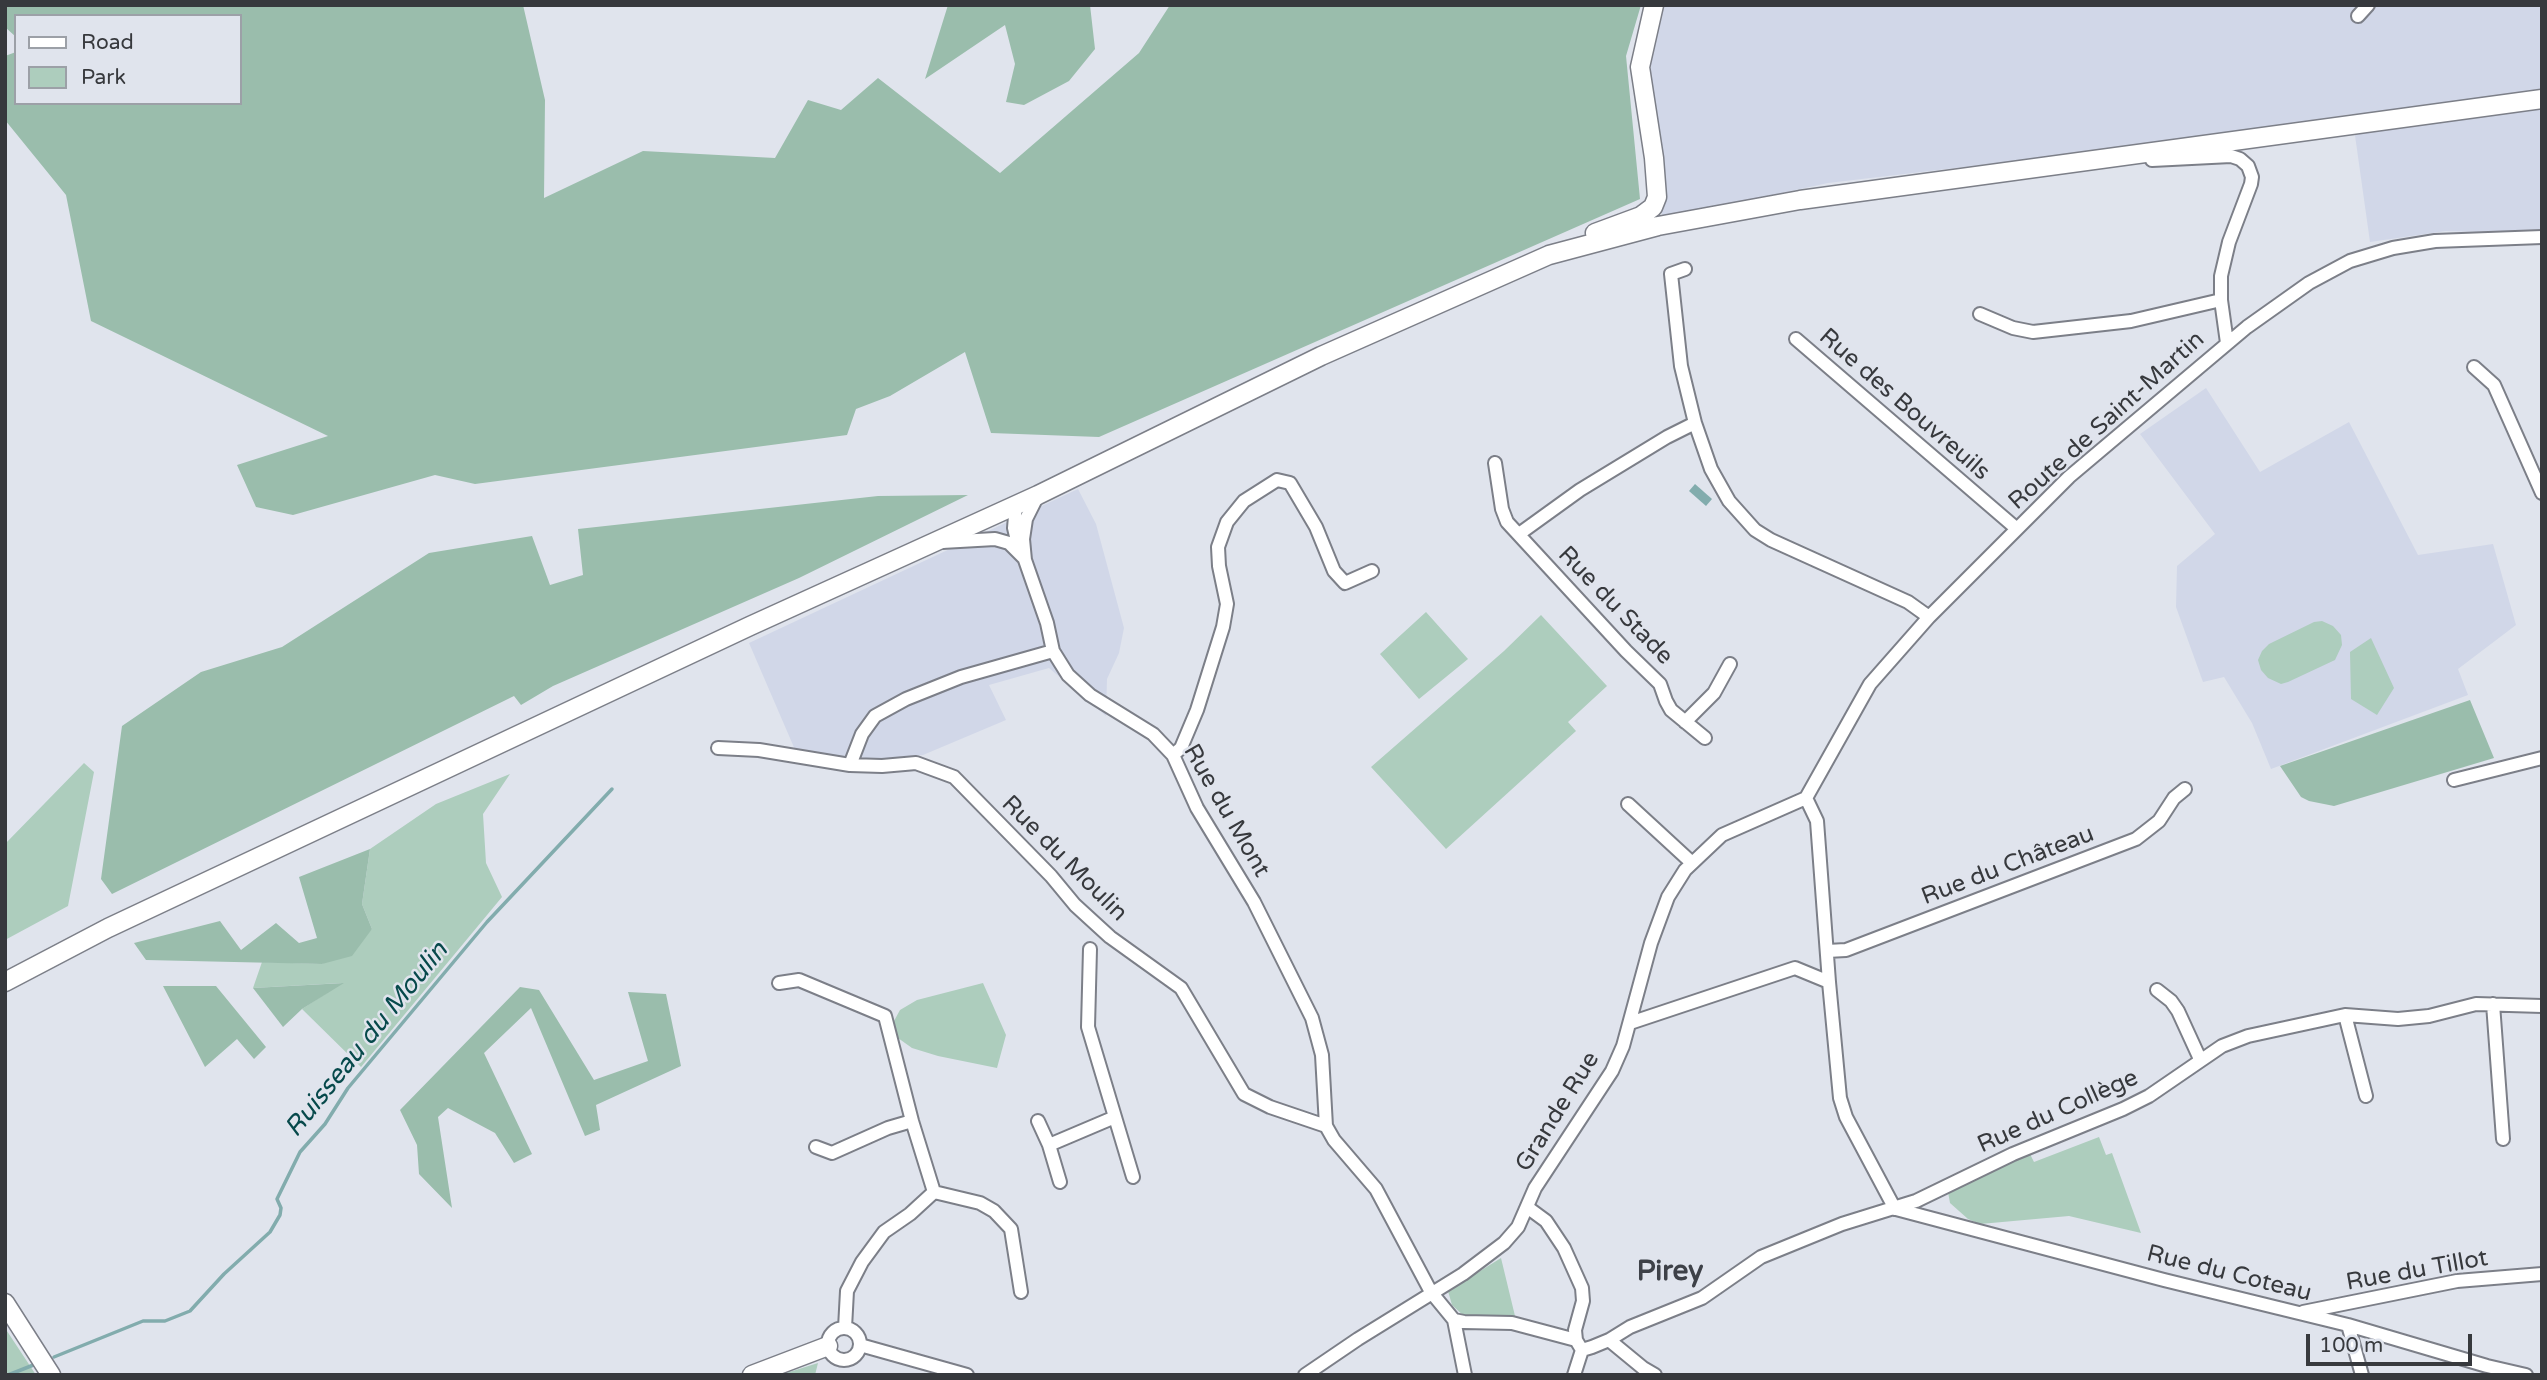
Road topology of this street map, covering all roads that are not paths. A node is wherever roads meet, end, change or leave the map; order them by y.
1 (1654, 5) edge
2 (2368, 5) edge
3 (2358, 16) dead end
4 (2542, 99) edge
5 (2064, 164) junction
6 (2542, 237) edge
7 (1549, 255) junction
8 (1685, 269) dead end
9 (2221, 300) junction
10 (1980, 314) dead end
11 (1796, 339) dead end
12 (2227, 342) junction
13 (2474, 367) dead end
14 (1695, 423) junction
15 (1495, 463) dead end
16 (2542, 493) edge
17 (1038, 495) junction
18 (1016, 504) junction
19 (2017, 529) junction
20 (1519, 534) junction
21 (932, 543) junction
22 (1024, 557) junction
23 (1372, 571) dead end
24 (1929, 617) junction
25 (1053, 651) junction
26 (1730, 664) dead end
27 (1685, 722) junction
28 (1705, 738) dead end
29 (718, 748) dead end
30 (1173, 755) junction
31 (2542, 758) edge
32 (850, 765) junction
33 (2454, 780) dead end
34 (2185, 789) dead end
35 (1806, 799) junction
36 (1628, 804) dead end
37 (1690, 862) junction
38 (1090, 948) dead end
39 (1827, 951) junction
40 (5, 982) edge
41 (1829, 982) junction
42 (779, 983) dead end
43 (2157, 990) dead end
44 (2493, 1004) junction
45 (2542, 1006) edge
46 (2345, 1015) junction
47 (1630, 1023) junction
48 (2200, 1059) junction
49 (2366, 1096) dead end
50 (1115, 1117) junction
51 (912, 1121) junction
52 (1038, 1121) dead end
53 (1326, 1125) junction
54 (2503, 1139) dead end
55 (1049, 1145) junction
56 (816, 1147) dead end
57 (1133, 1177) dead end
58 (1880, 1180) junction
59 (1060, 1182) dead end
60 (934, 1192) junction
61 (1916, 1201) junction
62 (1527, 1207) junction
63 (1895, 1209) junction
64 (1921, 1216) junction
65 (2542, 1274) edge
66 (1021, 1292) dead end
67 (1432, 1292) junction
68 (5, 1303) edge
69 (2300, 1313) junction
70 (1454, 1320) junction
71 (2348, 1325) junction
72 (845, 1328) junction
73 (1609, 1340) junction
74 (860, 1345) junction
75 (1579, 1345) junction
76 (828, 1346) junction
77 (2486, 1371) edge
78 (51, 1375) edge
79 (752, 1375) edge
80 (967, 1375) edge
81 (1306, 1375) edge
82 (1465, 1375) edge
83 (1574, 1375) edge
84 (1655, 1375) edge
85 (2362, 1375) edge
86 (2526, 1375) edge

1 - 7 main road
2 - 3 street
4 - 5 main road
5 - 7 main road
5 - 9 street
6 - 12 street, Route de Saint-Martin
7 - 17 main road
8 - 14 street
9 - 10 street
9 - 12 street
11 - 19 street, Rue des Bouvreuils
12 - 19 street, Route de Saint-Martin
13 - 16 street
14 - 20 street
14 - 24 street
15 - 20 street, Rue du Stade
17 - 18 main road
17 - 22 street
18 - 21 main road
18 - 22 street
19 - 24 street, Route de Saint-Martin
20 - 27 street, Rue du Stade
21 - 22 street
21 - 40 main road
22 - 25 street, Rue du Mont
23 - 30 street
24 - 35 street, Route de Saint-Martin
25 - 30 street, Rue du Mont
25 - 32 street
26 - 27 street
27 - 28 street, Rue du Stade
29 - 32 street, Rue du Moulin
30 - 53 street, Rue du Mont
31 - 33 street
32 - 53 street, Rue du Moulin
34 - 39 street, Rue du Château
35 - 37 street, Grande Rue
35 - 39 street
36 - 37 street
37 - 47 street, Grande Rue
38 - 50 street
39 - 41 street
41 - 47 street
41 - 58 street
42 - 51 street
43 - 48 street
44 - 45 street, Rue du Collège
44 - 46 street, Rue du Collège
44 - 54 street
46 - 48 street, Rue du Collège
46 - 49 street
47 - 62 street, Grande Rue
48 - 61 street, Rue du Collège
50 - 55 street
50 - 57 street
51 - 56 street
51 - 60 street
52 - 55 street
53 - 67 street
55 - 59 street
58 - 61 street
58 - 63 street
60 - 66 street
60 - 72 street
61 - 63 street, Rue du Collège
61 - 64 street
62 - 67 street, Grande Rue
62 - 75 street
63 - 64 street, Rue du Coteau
63 - 73 street, Rue du Collège
64 - 69 street, Rue du Coteau
65 - 69 street, Rue du Tillot
67 - 70 street
67 - 81 street, Grande Rue
68 - 78 main road
69 - 71 street, Rue du Coteau
70 - 75 street
70 - 82 street
71 - 77 street, Rue du Coteau
71 - 85 street
72 - 74 street
72 - 76 street
73 - 75 street, Rue du Collège
73 - 84 street
74 - 76 street
74 - 80 street
75 - 83 street
76 - 79 main road
77 - 86 street, Rue du Coteau

